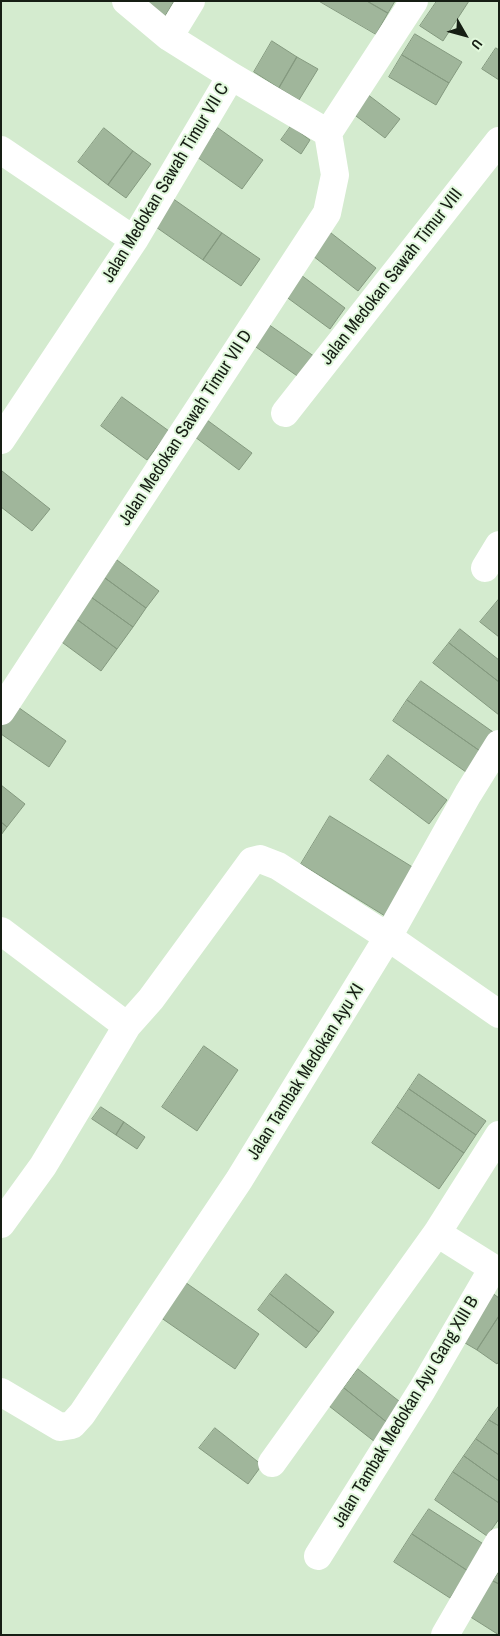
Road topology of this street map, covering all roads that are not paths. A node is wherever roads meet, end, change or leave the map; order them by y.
1 (126, 1) edge
2 (190, 1) edge
3 (414, 1) edge
4 (169, 36) junction
5 (232, 76) junction
6 (328, 133) junction
7 (499, 141) edge
8 (1, 150) edge
9 (134, 240) junction
10 (285, 413) dead end
11 (1, 440) edge
12 (499, 545) edge
13 (485, 568) dead end
14 (1, 711) edge
15 (499, 744) edge
16 (1, 931) edge
17 (388, 937) junction
18 (499, 1014) edge
19 (128, 1026) junction
20 (499, 1135) edge
21 (1, 1224) edge
22 (437, 1232) junction
23 (496, 1270) edge
24 (1, 1392) edge
25 (272, 1463) dead end
26 (499, 1542) edge
27 (318, 1556) dead end
28 (444, 1635) edge

1 - 4 street
2 - 4 street
3 - 6 street
4 - 5 street
5 - 6 street, Jalan Medokan Sawah Timur VII C
5 - 9 street, Jalan Medokan Sawah Timur VII C
6 - 14 street, Jalan Medokan Sawah Timur VII D
7 - 10 street, Jalan Medokan Sawah Timur VIII
8 - 9 street
9 - 11 street, Jalan Medokan Sawah Timur VII C
12 - 13 street
15 - 17 street, Jalan Tambak Medokan Ayu XI
16 - 19 street
17 - 18 street
17 - 19 street
17 - 24 street, Jalan Tambak Medokan Ayu XI
19 - 21 street
20 - 22 street
22 - 23 street
22 - 25 street
23 - 27 street, Jalan Tambak Medokan Ayu Gang XIII B
26 - 28 street

